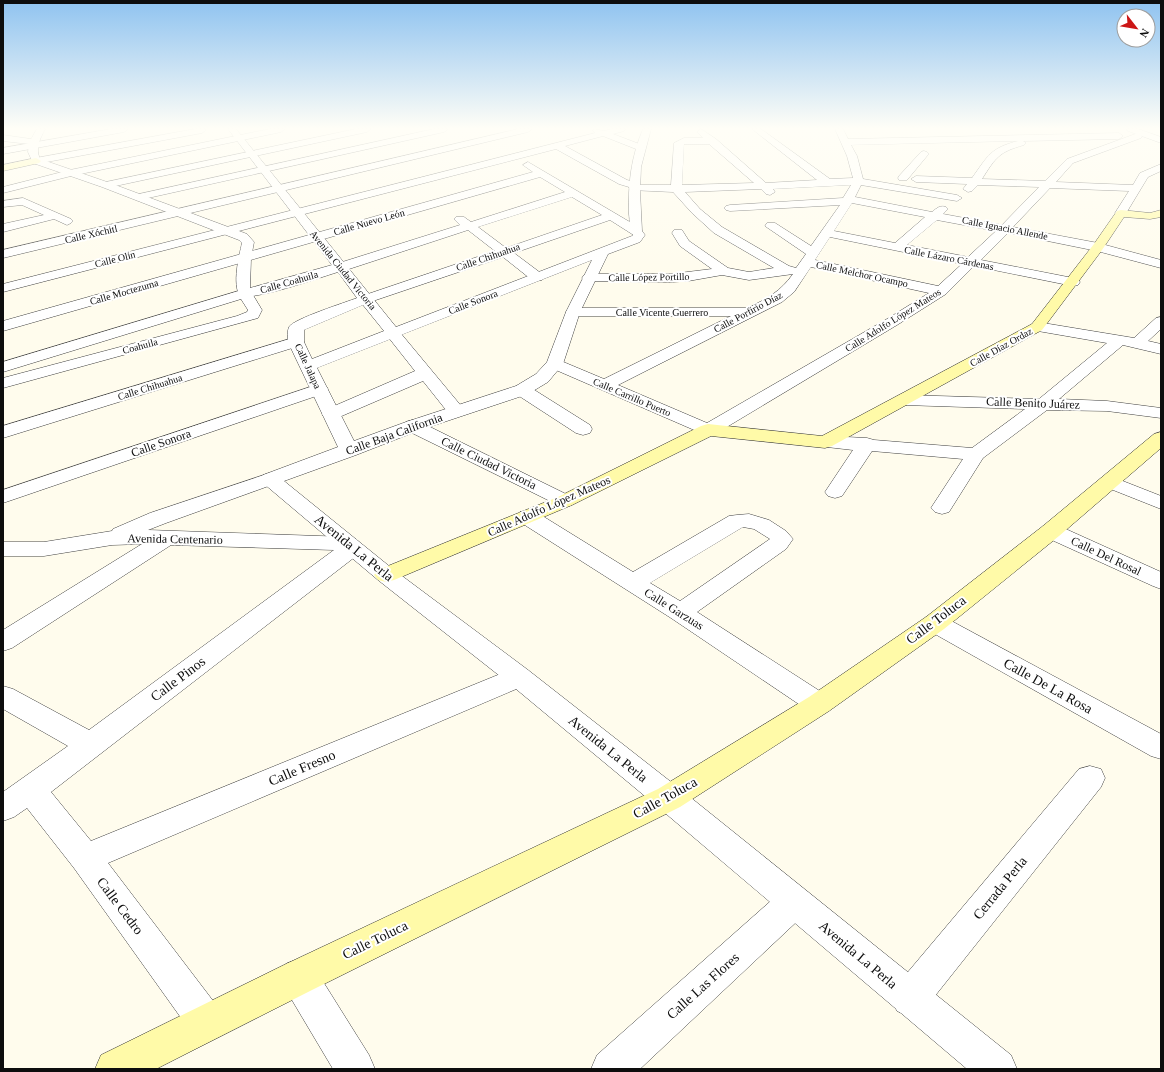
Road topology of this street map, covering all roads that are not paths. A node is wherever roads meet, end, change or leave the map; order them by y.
1 (46, 179) edge
2 (88, 179) edge
3 (134, 179) edge
4 (218, 179) edge
5 (270, 179) edge
6 (319, 179) edge
7 (410, 179) edge
8 (425, 179) edge
9 (520, 179) edge
10 (551, 179) edge
11 (618, 179) edge
12 (635, 179) edge
13 (677, 179) edge
14 (755, 179) edge
15 (823, 179) edge
16 (858, 179) junction
17 (922, 179) edge
18 (978, 179) edge
19 (1053, 179) edge
20 (1142, 179) edge
21 (414, 182) junction
22 (976, 182) junction
23 (828, 183) junction
24 (634, 184) junction
25 (106, 185) junction
26 (1048, 185) junction
27 (764, 187) junction
28 (744, 188) junction
29 (1136, 188) junction
30 (278, 189) junction
31 (676, 189) junction
32 (3, 190) edge
33 (573, 193) junction
34 (139, 197) junction
35 (957, 198) junction
36 (848, 200) junction
37 (438, 202) junction
38 (4, 205) edge
39 (786, 205) junction
40 (761, 207) junction
41 (730, 208) dead end
42 (297, 212) junction
43 (1121, 212) junction
44 (179, 213) junction
45 (1161, 213) edge
46 (935, 215) junction
47 (53, 216) junction
48 (611, 216) junction
49 (67, 221) dead end
50 (28, 222) junction
51 (469, 226) junction
52 (771, 226) dead end
53 (3, 228) edge
54 (1006, 228) junction
55 (227, 230) junction
56 (678, 233) dead end
57 (826, 233) junction
58 (637, 234) junction
59 (317, 237) junction
60 (898, 247) junction
61 (1098, 247) junction
62 (504, 251) junction
63 (603, 252) junction
64 (3, 254) edge
65 (245, 258) junction
66 (808, 262) junction
67 (971, 262) junction
68 (1161, 264) edge
69 (340, 267) junction
70 (786, 270) junction
71 (723, 271) junction
72 (537, 277) junction
73 (589, 278) junction
74 (1072, 282) junction
75 (3, 288) edge
76 (941, 291) junction
77 (245, 293) junction
78 (367, 299) junction
79 (573, 312) junction
80 (751, 312) junction
81 (1161, 321) edge
82 (3, 326) edge
83 (1037, 327) junction
84 (393, 333) junction
85 (296, 342) junction
86 (1129, 342) junction
87 (1161, 349) edge
88 (555, 364) junction
89 (308, 366) junction
90 (3, 367) edge
91 (426, 373) junction
92 (3, 383) edge
93 (605, 385) junction
94 (319, 389) junction
95 (522, 390) junction
96 (904, 400) junction
97 (1042, 404) junction
98 (456, 411) junction
99 (1161, 413) edge
100 (331, 414) junction
101 (414, 426) junction
102 (583, 429) dead end
103 (708, 430) junction
104 (3, 432) edge
105 (1161, 438) edge
106 (826, 442) junction
107 (867, 444) junction
108 (349, 451) junction
109 (976, 454) junction
110 (270, 480) junction
111 (1110, 482) junction
112 (835, 492) dead end
113 (3, 497) edge
114 (565, 501) junction
115 (1161, 503) edge
116 (942, 508) dead end
117 (528, 517) junction
118 (1051, 531) junction
119 (168, 537) junction
120 (112, 538) junction
121 (350, 546) junction
122 (3, 549) edge
123 (386, 576) junction
124 (1161, 581) edge
125 (632, 582) junction
126 (680, 612) junction
127 (935, 623) junction
128 (3, 642) edge
129 (519, 677) junction
130 (3, 696) edge
131 (819, 704) junction
132 (91, 745) junction
133 (1161, 748) edge
134 (1090, 778) dead end
135 (31, 790) junction
136 (669, 798) junction
137 (3, 808) edge
138 (85, 858) junction
139 (794, 902) junction
140 (299, 977) junction
141 (910, 998) junction
142 (207, 1023) junction
143 (115, 1069) edge
144 (355, 1069) edge
145 (611, 1069) edge
146 (997, 1069) edge

1 - 32 street
2 - 25 street
3 - 25 street
4 - 34 street
5 - 30 street, Avenida Ciudad Victoria
6 - 30 street, Calle Xóchitl
7 - 21 street
8 - 21 street, Calle Olin
9 - 37 street, Calle Nuevo León
10 - 33 street
11 - 24 street
12 - 24 street
13 - 31 street
14 - 27 street
15 - 23 street
16 - 23 street
16 - 35 street
16 - 36 street, Calle Porfirio Díaz
17 - 22 street
18 - 22 street
19 - 26 street, Calle Adolfo López Mateos
20 - 29 street, Calle Díaz Ordaz
21 - 37 street
21 - 42 street, Calle Olin
22 - 26 street
22 - 35 street
23 - 27 street
24 - 31 street
24 - 58 street
25 - 34 street
26 - 29 street
26 - 54 street, Calle Adolfo López Mateos
27 - 28 street
27 - 39 street
28 - 31 street
28 - 40 street
29 - 43 street, Calle Díaz Ordaz
30 - 42 street, Avenida Ciudad Victoria
30 - 44 street, Calle Xóchitl
31 - 70 street
33 - 48 street
33 - 51 street, Calle Coahuila
34 - 44 street
35 - 46 street
36 - 39 street, Calle Ignacio Allende
36 - 46 street, Calle Ignacio Allende
36 - 57 street, Calle Porfirio Díaz
37 - 51 street
37 - 59 street, Calle Nuevo León
38 - 47 street
38 - 50 street
39 - 40 street, Calle Ignacio Allende
40 - 41 street, Calle Ignacio Allende
42 - 55 street, Calle Olin
42 - 59 street, Avenida Ciudad Victoria
43 - 45 main road
43 - 61 main road, Calle Díaz Ordaz
44 - 55 street
44 - 64 street, Calle Xóchitl
46 - 54 street, Calle Ignacio Allende
46 - 60 street
47 - 49 street
47 - 50 street
48 - 58 street
48 - 62 street, Calle Chihuahua
50 - 53 street
51 - 62 street
51 - 69 street, Calle Coahuila
52 - 66 street
54 - 61 street, Calle Ignacio Allende
54 - 67 street, Calle Adolfo López Mateos
55 - 65 street
55 - 75 street, Calle Olin
56 - 71 street
57 - 60 street, Calle Lázaro Cárdenas
57 - 66 street, Calle Porfirio Díaz
58 - 63 street, Calle Sonora
59 - 65 street, Calle Nuevo León
59 - 69 street, Avenida Ciudad Victoria
60 - 67 street, Calle Lázaro Cárdenas
61 - 68 street, Calle Ignacio Allende
61 - 74 main road, Calle Díaz Ordaz
62 - 72 street
62 - 78 street, Calle Chihuahua
63 - 72 street, Calle Sonora
63 - 73 street, Calle Baja California
65 - 77 street
65 - 82 street, Calle Moctezuma
66 - 70 street, Calle López Portillo
66 - 76 street, Calle Melchor Ocampo
66 - 80 street, Calle Porfirio Díaz
67 - 74 street, Calle Lázaro Cárdenas
67 - 76 street, Calle Adolfo López Mateos
69 - 77 street, Calle Coahuila
69 - 78 street, Avenida Ciudad Victoria
70 - 71 street, Calle López Portillo
71 - 73 street, Calle López Portillo
72 - 84 street, Calle Sonora
73 - 79 street, Calle Baja California
74 - 83 main road, Calle Díaz Ordaz
76 - 103 street, Calle Adolfo López Mateos
77 - 90 street, Calle Coahuila
77 - 92 street, Coahuila
78 - 84 street, Avenida Ciudad Victoria
78 - 85 street, Calle Jalapa
79 - 80 street, Calle Vicente Guerrero
79 - 88 street, Calle Baja California
80 - 93 street, Calle Porfirio Díaz
81 - 86 street
83 - 86 street
83 - 96 main road, Calle Díaz Ordaz
84 - 89 street, Calle Sonora
84 - 91 street, Avenida Ciudad Victoria
85 - 89 street, Calle Jalapa
85 - 104 street, Calle Chihuahua
86 - 87 street
86 - 97 street
88 - 93 street, Calle Carrillo Puerto
88 - 95 street, Calle Baja California
89 - 94 street, Calle Jalapa
91 - 98 street, Avenida Ciudad Victoria
91 - 100 street
93 - 103 street, Calle Carrillo Puerto
94 - 100 street, Calle Jalapa
94 - 113 street, Calle Sonora
95 - 98 street, Calle Baja California
95 - 102 street
96 - 97 street, Calle Benito Juárez
96 - 106 main road, Calle Díaz Ordaz
97 - 99 street, Calle Benito Juárez
97 - 109 street
98 - 101 street, Calle Baja California
100 - 108 street, Calle Jalapa
101 - 108 street, Calle Baja California
101 - 114 street, Calle Ciudad Victoria
103 - 106 main road
103 - 114 main road, Calle Adolfo López Mateos
105 - 111 main road, Calle Toluca
106 - 107 street
107 - 109 street
107 - 112 street
108 - 110 street, Calle Baja California
109 - 116 street
110 - 120 street, Calle Baja California
110 - 121 street, Avenida La Perla
111 - 115 street
111 - 118 main road, Calle Toluca
114 - 117 main road, Calle Adolfo López Mateos
117 - 123 main road, Calle Adolfo López Mateos
117 - 125 street, Calle Garzuas
118 - 124 street, Calle Del Rosal
118 - 127 main road, Calle Toluca
119 - 120 street, Avenida Centenario
119 - 121 street, Avenida Centenario
119 - 128 street
120 - 122 street, Avenida Centenario
121 - 123 street, Avenida La Perla
121 - 132 street, Calle Pinos
123 - 129 street, Avenida La Perla
125 - 126 street, Calle Garzuas
125 - 126 street
126 - 131 street, Calle Garzuas
127 - 131 main road, Calle Toluca
127 - 133 street, Calle De La Rosa
129 - 136 street, Avenida La Perla
129 - 138 street, Calle Fresno
130 - 132 street
131 - 136 main road, Calle Toluca
132 - 135 street, Calle Pinos
134 - 141 street, Cerrada Perla
135 - 137 street, Calle Pinos
135 - 138 street, Calle Cedro
136 - 139 street, Avenida La Perla
136 - 140 main road, Calle Toluca
138 - 142 street, Calle Cedro
139 - 141 street, Avenida La Perla
139 - 145 street, Calle Las Flores
140 - 142 main road, Calle Toluca
140 - 144 street
141 - 146 street, Avenida La Perla
142 - 143 main road, Calle Toluca

